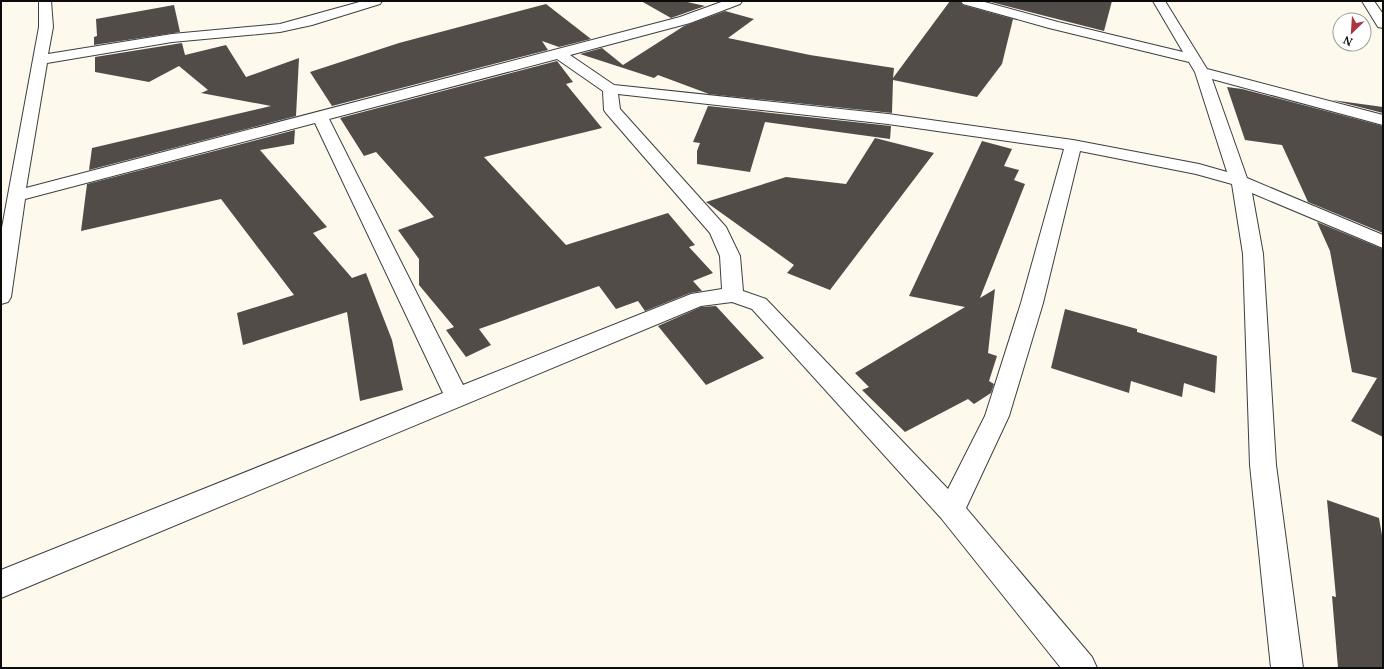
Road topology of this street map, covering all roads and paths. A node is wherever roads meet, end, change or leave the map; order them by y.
1 (45, 1) edge
2 (376, 1) edge
3 (736, 1) edge
4 (967, 1) edge
5 (1159, 1) edge
6 (1368, 1) edge
7 (1383, 24) edge
8 (559, 54) junction
9 (40, 60) junction
10 (1198, 66) junction
11 (610, 89) junction
12 (320, 117) junction
13 (1383, 120) edge
14 (1073, 145) junction
15 (1239, 181) junction
16 (16, 196) junction
17 (1383, 242) edge
18 (733, 295) junction
19 (1, 297) edge
20 (457, 398) junction
21 (951, 510) junction
22 (1, 584) edge
23 (1081, 668) edge
24 (1286, 668) edge

1 - 9 street
2 - 9 street
3 - 8 street
4 - 10 street
5 - 10 street
6 - 7 street
8 - 11 street
8 - 12 street
9 - 16 street
10 - 13 street
10 - 15 street
11 - 14 street
11 - 18 street
12 - 16 street
12 - 20 street
14 - 15 street
14 - 21 street
15 - 17 street
15 - 24 street
16 - 19 street
18 - 20 street
18 - 21 street
20 - 22 street
21 - 23 street

